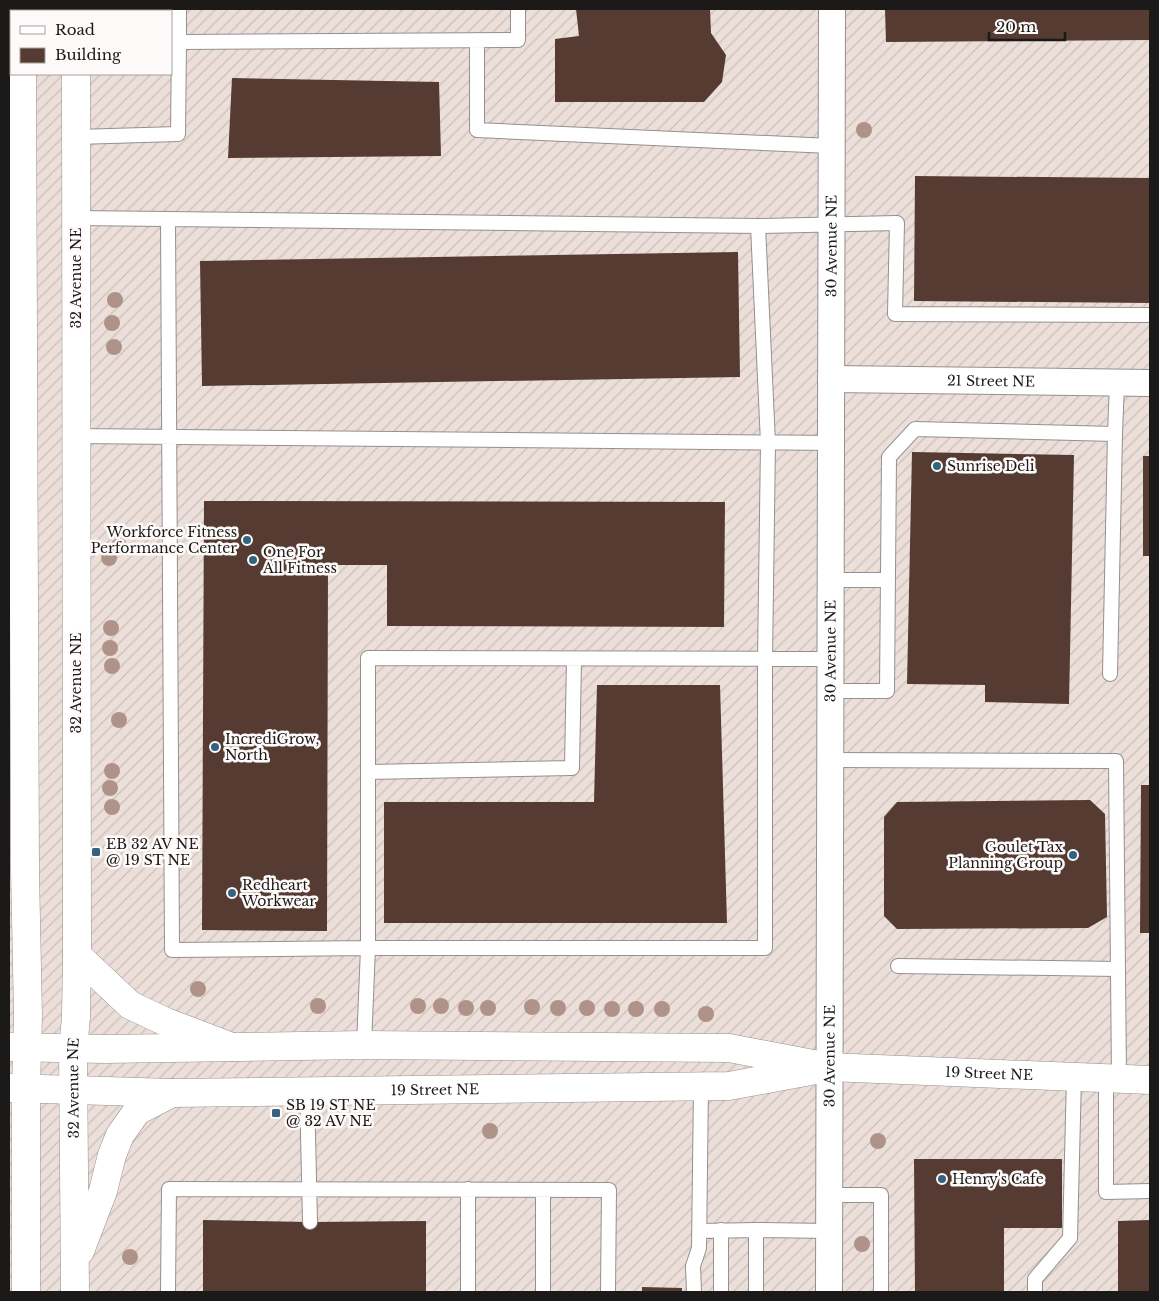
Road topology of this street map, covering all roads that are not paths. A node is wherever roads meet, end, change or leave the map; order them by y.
1 (179, 9) edge
2 (518, 9) edge
3 (832, 9) edge
4 (477, 40) junction
5 (179, 42) junction
6 (22, 75) edge
7 (76, 75) edge
8 (76, 137) junction
9 (831, 146) junction
10 (16, 203) edge
11 (76, 218) junction
12 (168, 220) junction
13 (831, 224) junction
14 (758, 226) junction
15 (1150, 315) edge
16 (831, 379) junction
17 (1117, 382) junction
18 (1150, 383) edge
19 (1115, 434) junction
20 (76, 436) junction
21 (168, 438) junction
22 (768, 443) junction
23 (830, 443) junction
24 (830, 580) junction
25 (888, 580) junction
26 (574, 659) junction
27 (765, 659) junction
28 (830, 660) junction
29 (1110, 674) dead end
30 (830, 691) junction
31 (830, 760) junction
32 (368, 772) junction
33 (26, 871) junction
34 (9, 935) edge
35 (368, 948) junction
36 (77, 954) junction
37 (898, 966) dead end
38 (1118, 969) junction
39 (364, 1045) junction
40 (18, 1047) edge
41 (232, 1047) junction
42 (73, 1049) junction
43 (829, 1067) junction
44 (1074, 1077) junction
45 (1112, 1078) junction
46 (1150, 1080) edge
47 (701, 1087) junction
48 (18, 1088) edge
49 (74, 1090) junction
50 (307, 1091) junction
51 (172, 1093) junction
52 (9, 1182) edge
53 (310, 1189) junction
54 (468, 1189) junction
55 (543, 1190) junction
56 (1150, 1191) edge
57 (829, 1195) junction
58 (26, 1222) junction
59 (310, 1222) dead end
60 (721, 1230) junction
61 (756, 1230) junction
62 (699, 1231) junction
63 (829, 1231) junction
64 (75, 1279) edge
65 (26, 1292) edge
66 (168, 1292) edge
67 (468, 1292) edge
68 (543, 1292) edge
69 (608, 1292) edge
70 (694, 1292) edge
71 (721, 1292) edge
72 (756, 1292) edge
73 (829, 1292) edge
74 (881, 1292) edge
75 (1035, 1292) edge

1 - 5 lane
2 - 4 lane
3 - 9 street, 30 Avenue NE
4 - 5 lane
4 - 9 lane
5 - 8 lane
6 - 10 main road
7 - 8 main road, 32 Avenue NE
8 - 11 main road, 32 Avenue NE
9 - 13 street, 30 Avenue NE
10 - 33 main road
11 - 12 lane
11 - 20 main road, 32 Avenue NE
12 - 14 lane
12 - 21 lane
13 - 14 lane
13 - 15 lane
13 - 16 street, 30 Avenue NE
14 - 22 lane
16 - 17 street, 21 Street NE
16 - 23 street, 30 Avenue NE
17 - 18 street, 21 Street NE
17 - 19 lane
19 - 25 lane
19 - 29 lane
20 - 21 lane
20 - 36 main road, 32 Avenue NE
21 - 22 lane
21 - 35 lane
22 - 23 lane
22 - 27 lane
23 - 24 street, 30 Avenue NE
24 - 25 lane
24 - 28 street, 30 Avenue NE
25 - 30 lane
26 - 27 lane
26 - 32 lane
26 - 32 lane
27 - 28 lane
27 - 35 lane
28 - 30 street, 30 Avenue NE
30 - 31 street, 30 Avenue NE
31 - 38 lane
31 - 43 street, 30 Avenue NE
32 - 35 lane
33 - 34 main road
33 - 40 main road
35 - 39 lane
36 - 41 main road
36 - 42 main road, 32 Avenue NE
37 - 38 lane
38 - 45 lane
39 - 41 main road, 19 Street NE
39 - 43 main road, 19 Street NE
40 - 42 main road, 19 Street NE
40 - 48 main road
41 - 42 main road, 19 Street NE
42 - 49 main road, 32 Avenue NE
43 - 44 main road, 19 Street NE
43 - 47 main road, 19 Street NE
43 - 57 street, 30 Avenue NE
44 - 45 main road, 19 Street NE
44 - 75 lane
45 - 46 main road, 19 Street NE
45 - 56 lane
47 - 50 main road, 19 Street NE
47 - 62 lane
48 - 49 main road, 19 Street NE
48 - 58 main road
49 - 51 main road, 19 Street NE
49 - 64 main road, 32 Avenue NE
50 - 51 main road, 19 Street NE
50 - 53 lane
51 - 64 main road
52 - 58 main road
53 - 54 lane
53 - 59 lane
53 - 66 lane
54 - 55 lane
54 - 67 lane
55 - 68 lane
55 - 69 lane
57 - 63 street, 30 Avenue NE
57 - 74 lane
58 - 65 main road
60 - 61 lane
60 - 62 lane
60 - 71 lane
61 - 63 lane
61 - 72 lane
62 - 70 lane
63 - 73 street, 30 Avenue NE

